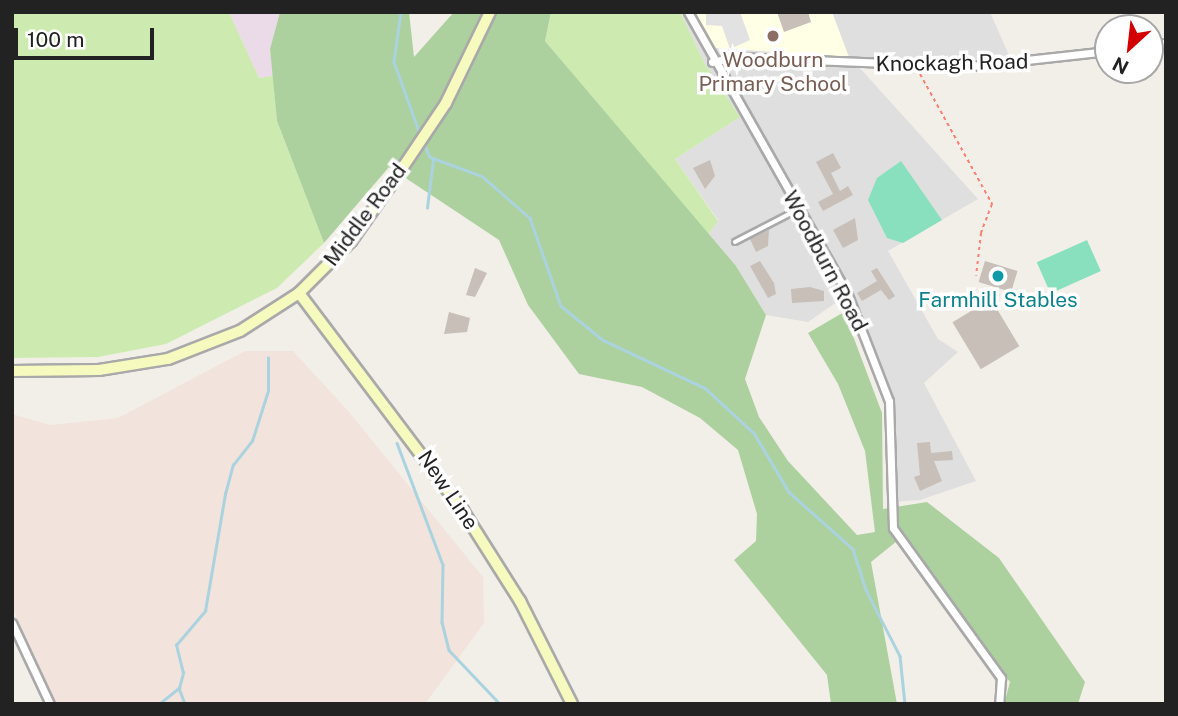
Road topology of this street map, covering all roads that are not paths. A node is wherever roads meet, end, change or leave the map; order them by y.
1 (490, 12) edge
2 (688, 12) edge
3 (1094, 53) edge
4 (712, 62) junction
5 (799, 209) junction
6 (735, 242) dead end
7 (299, 293) junction
8 (12, 371) edge
9 (12, 623) edge
10 (50, 704) edge
11 (572, 704) edge
12 (999, 704) edge

1 - 7 main road, Middle Road
2 - 4 street, Woodburn Road
3 - 4 street, Knockagh Road
4 - 5 street, Woodburn Road
5 - 6 lane
5 - 12 street, Woodburn Road
7 - 8 main road, Middle Road
7 - 11 main road, New Line
9 - 10 street

